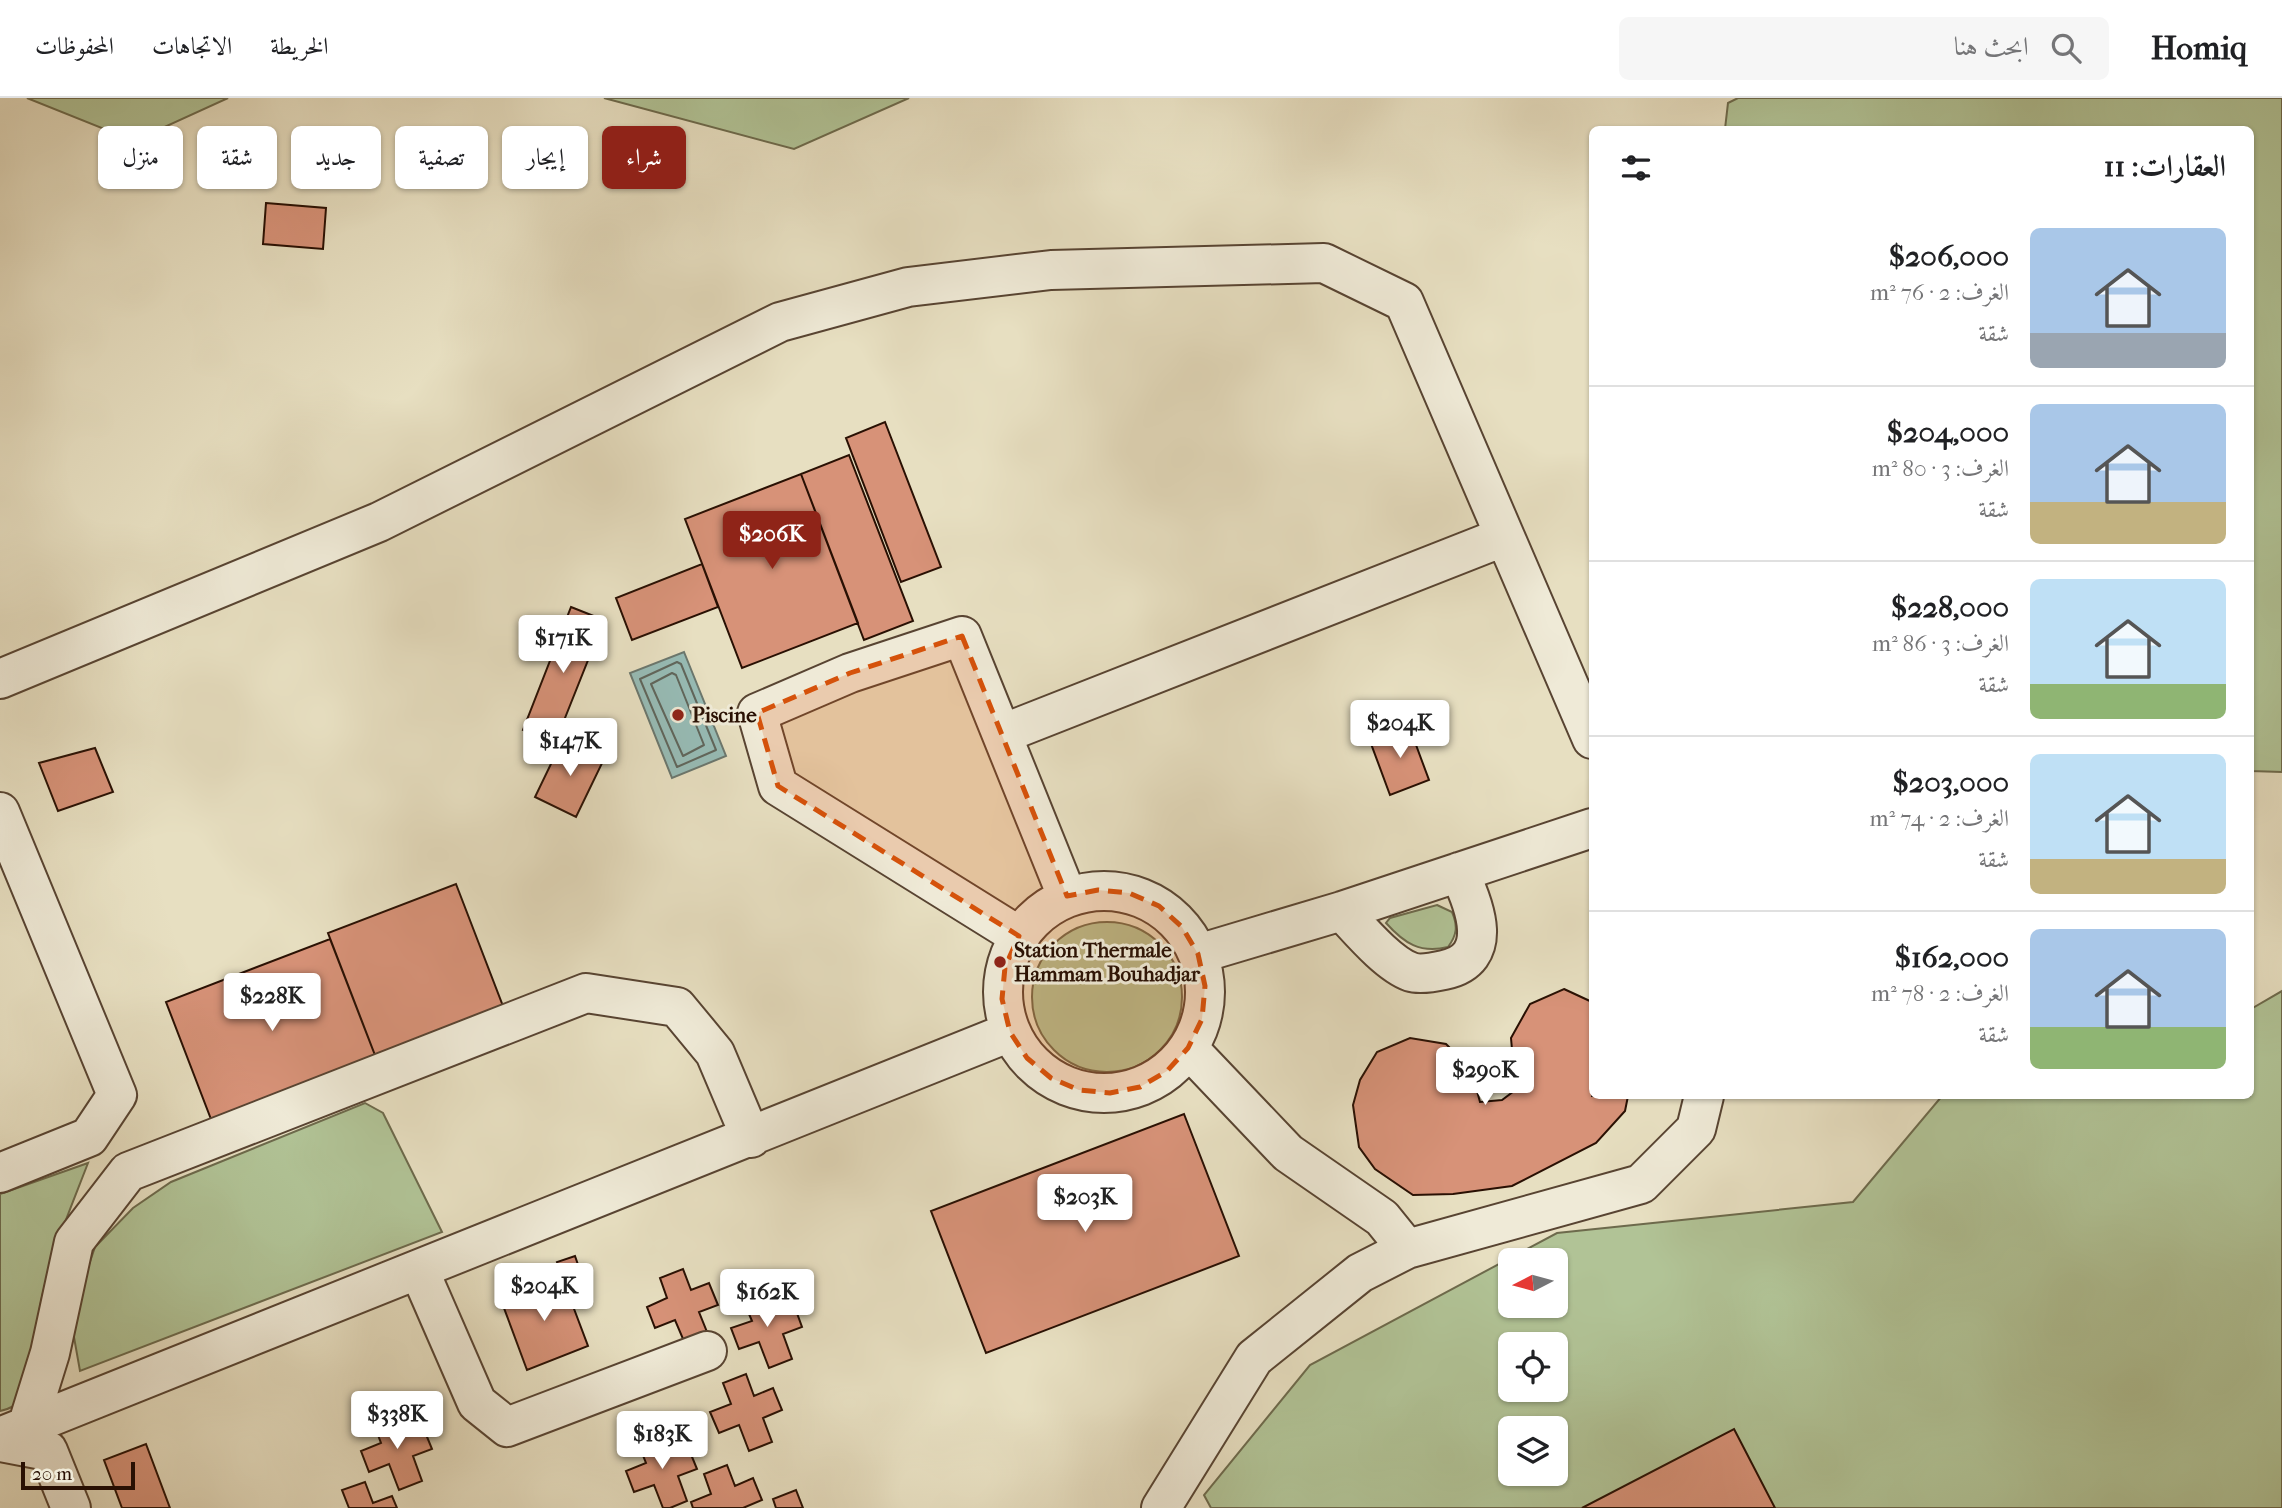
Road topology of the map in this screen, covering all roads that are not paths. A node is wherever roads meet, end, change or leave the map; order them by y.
1 (1503, 537) junction
2 (0, 679) edge
3 (1589, 732) edge
4 (1002, 734) junction
5 (0, 812) edge
6 (1589, 829) edge
7 (1459, 872) junction
8 (1067, 897) junction
9 (1342, 911) junction
10 (1019, 936) junction
11 (1198, 954) junction
12 (1010, 1032) junction
13 (1188, 1048) junction
14 (1703, 1099) edge
15 (751, 1138) junction
16 (0, 1173) edge
17 (1406, 1249) junction
18 (419, 1270) junction
19 (707, 1351) dead end
20 (9, 1435) edge
21 (71, 1508) edge
22 (1161, 1508) edge

1 - 2 street
1 - 3 street
1 - 4 street
4 - 8 street
4 - 10 street
5 - 16 street
6 - 7 street
7 - 9 street
7 - 9 street
8 - 10 street
8 - 11 street
9 - 11 street
10 - 12 street
11 - 13 street
12 - 13 street
12 - 15 street
13 - 17 street
14 - 17 street
15 - 18 street
15 - 20 street
17 - 22 street
18 - 19 street
18 - 20 street
20 - 21 street

